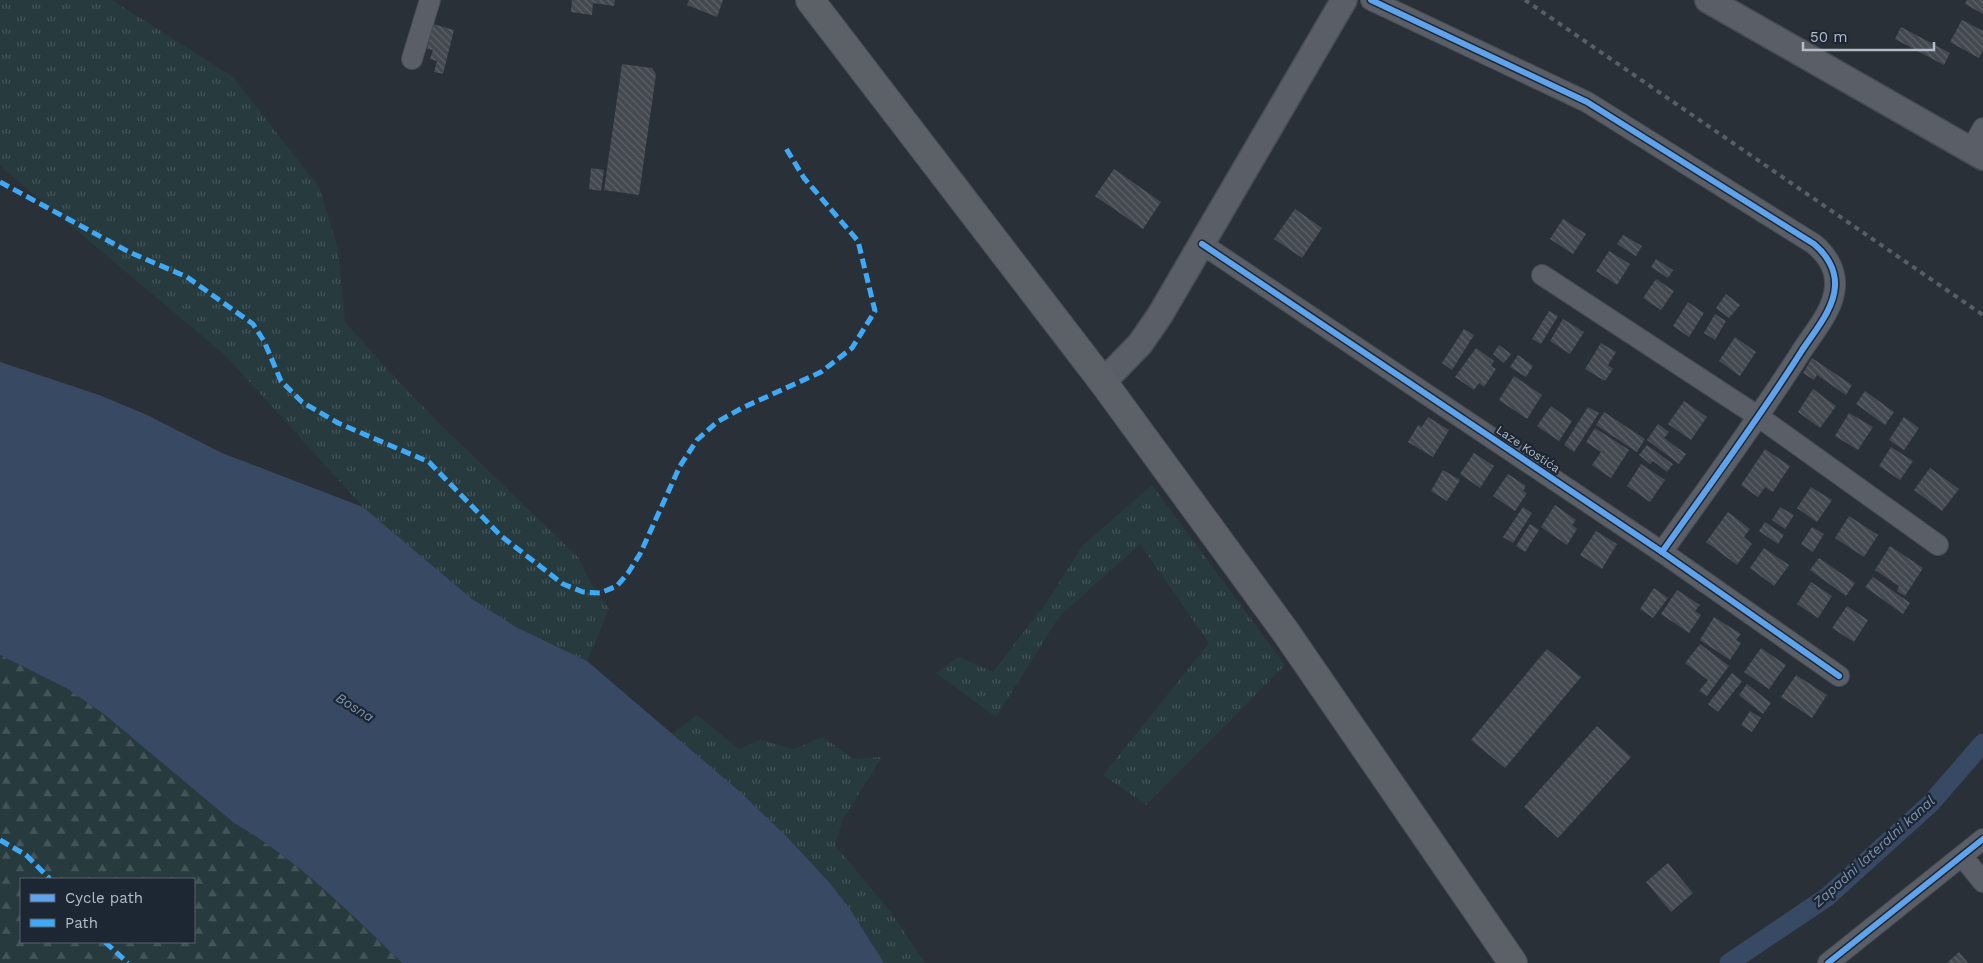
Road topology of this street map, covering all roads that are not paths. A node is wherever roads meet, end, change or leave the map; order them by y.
1 (430, 0) edge
2 (810, 0) edge
3 (1344, 0) edge
4 (1371, 0) edge
5 (1708, 0) edge
6 (412, 59) dead end
7 (1983, 128) edge
8 (1977, 153) edge
9 (1202, 244) junction
10 (1542, 275) dead end
11 (1103, 382) junction
12 (1759, 417) junction
13 (1938, 546) dead end
14 (1662, 552) junction
15 (1839, 676) dead end
16 (1983, 839) edge
17 (1962, 856) junction
18 (1983, 882) edge
19 (1513, 963) edge
20 (1828, 963) edge

1 - 6 street
2 - 11 main road
3 - 9 street
4 - 12 street
5 - 8 street
7 - 8 street
9 - 11 street
9 - 14 street, Laze Kostića
10 - 12 street
11 - 19 main road
12 - 13 street
12 - 14 street
14 - 15 street, Laze Kostića
16 - 17 street
17 - 18 street
17 - 20 street

